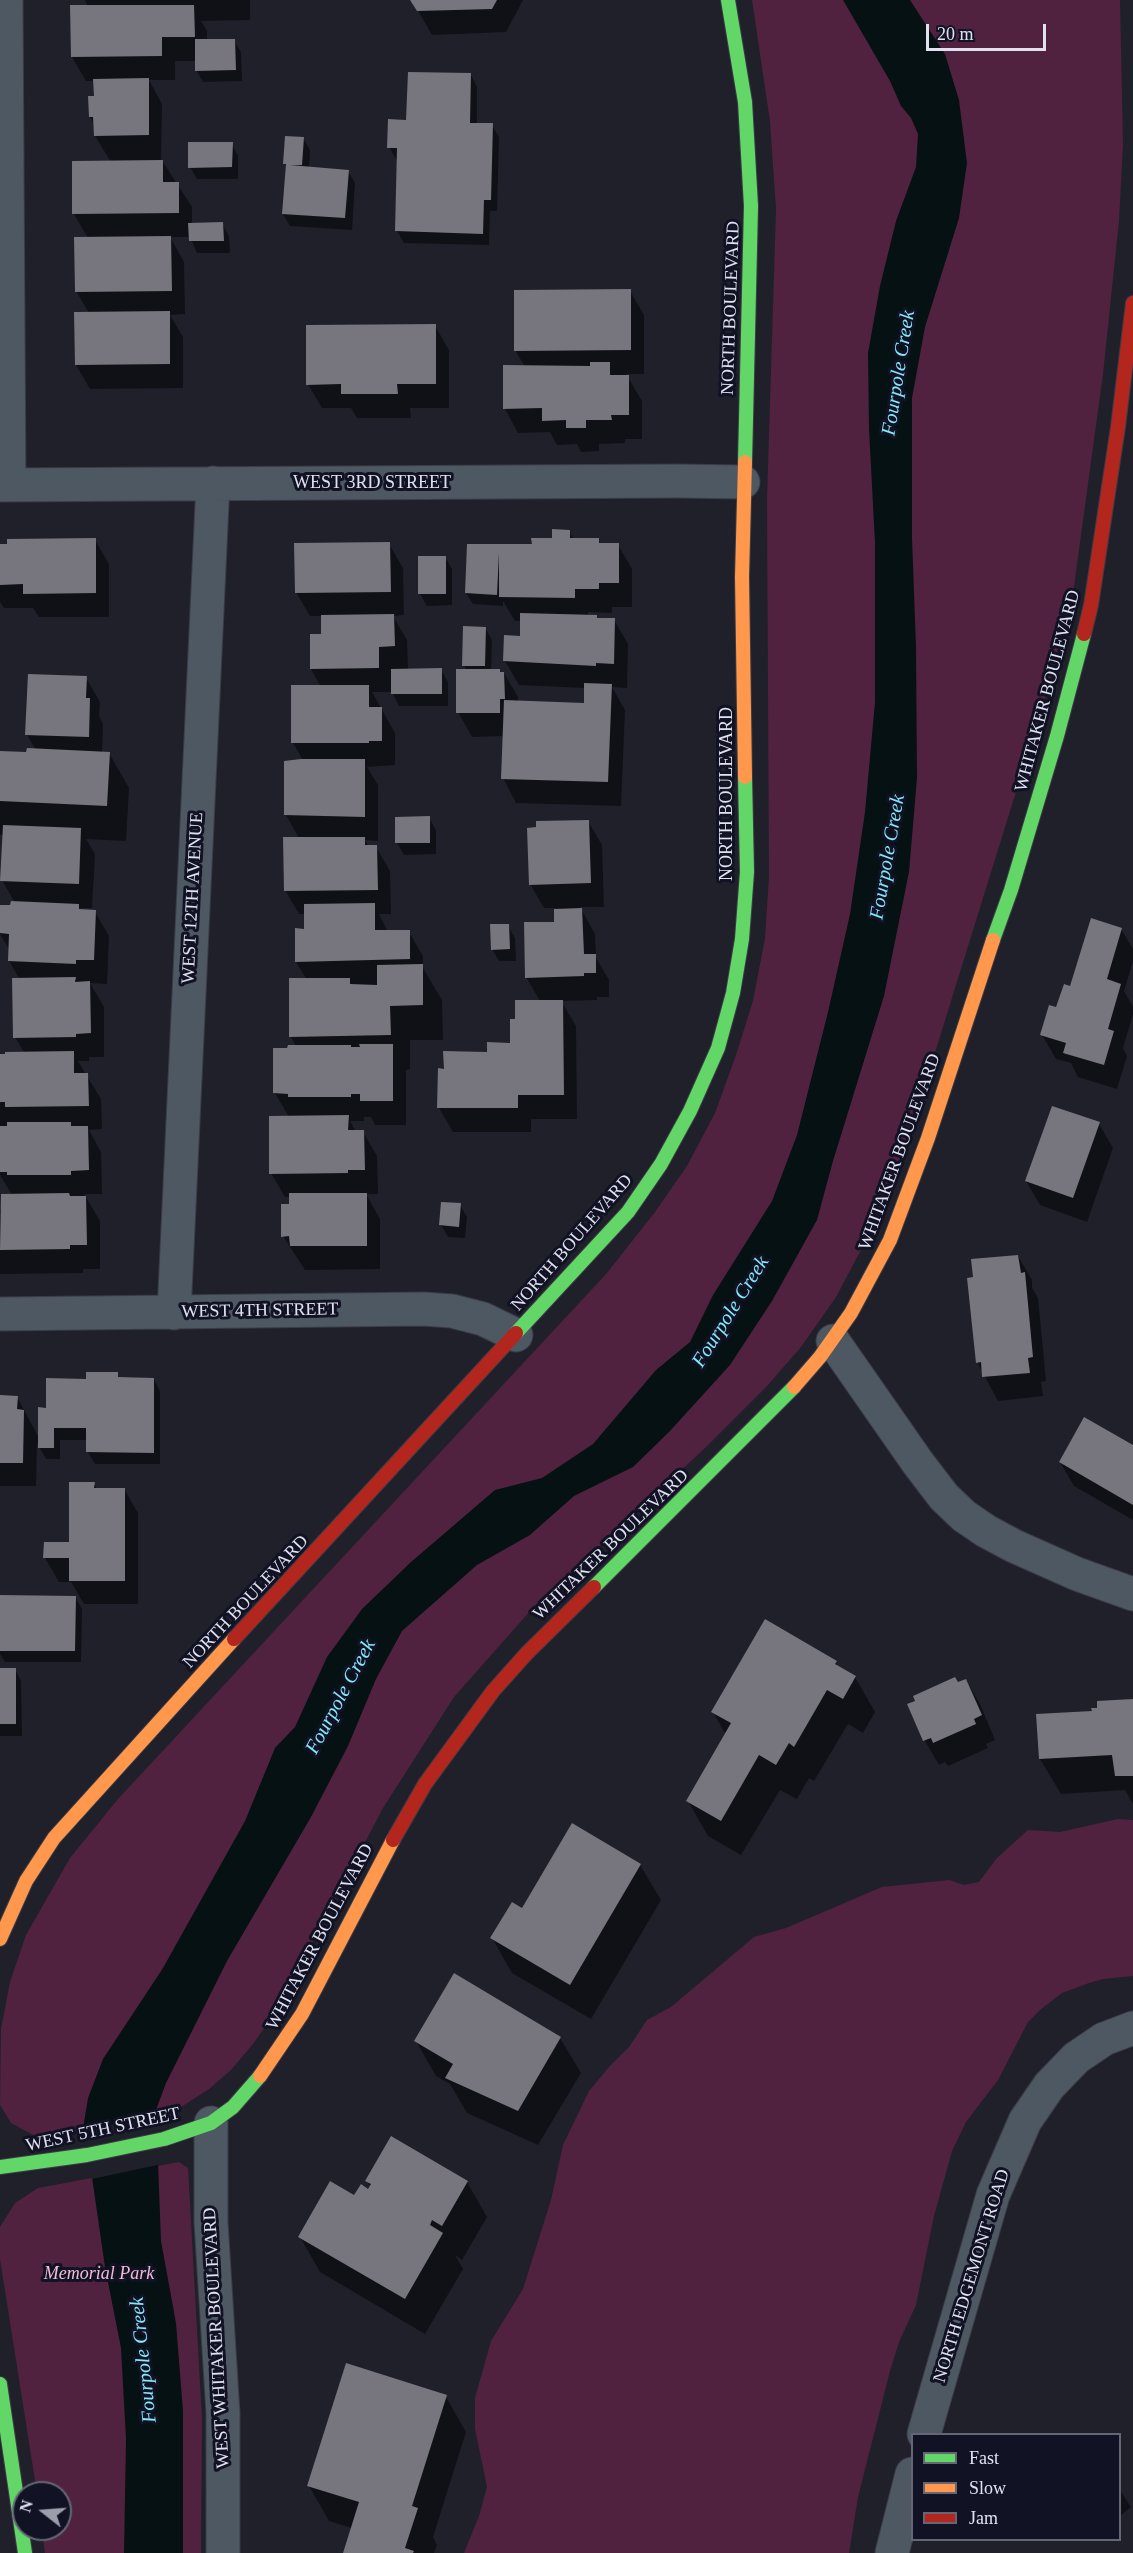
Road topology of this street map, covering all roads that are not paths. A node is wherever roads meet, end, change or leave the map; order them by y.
1 (6, 0) edge
2 (728, 0) edge
3 (1133, 303) edge
4 (743, 482) junction
5 (213, 483) junction
6 (5, 484) edge
7 (174, 1312) junction
8 (0, 1314) edge
9 (516, 1335) junction
10 (833, 1341) junction
11 (1133, 1594) edge
12 (0, 1939) edge
13 (1133, 2028) edge
14 (212, 2123) junction
15 (0, 2167) edge
16 (0, 2384) edge
17 (924, 2433) edge
18 (911, 2478) edge
19 (25, 2553) edge
20 (223, 2553) edge
21 (892, 2553) edge

1 - 6 street
2 - 4 street, NORTH BOULEVARD
3 - 10 street, WHITAKER BOULEVARD
4 - 5 street, WEST 3RD STREET
4 - 9 street, NORTH BOULEVARD
5 - 6 street, WEST 3RD STREET
5 - 7 street, WEST 12TH AVENUE
7 - 8 street, WEST 4TH STREET
7 - 9 street, WEST 4TH STREET
9 - 12 street, NORTH BOULEVARD
10 - 11 street
10 - 14 street, WHITAKER BOULEVARD
13 - 17 street, NORTH EDGEMONT ROAD
14 - 15 street, WEST 5TH STREET
14 - 20 street, WEST WHITAKER BOULEVARD
16 - 19 street
18 - 21 street

